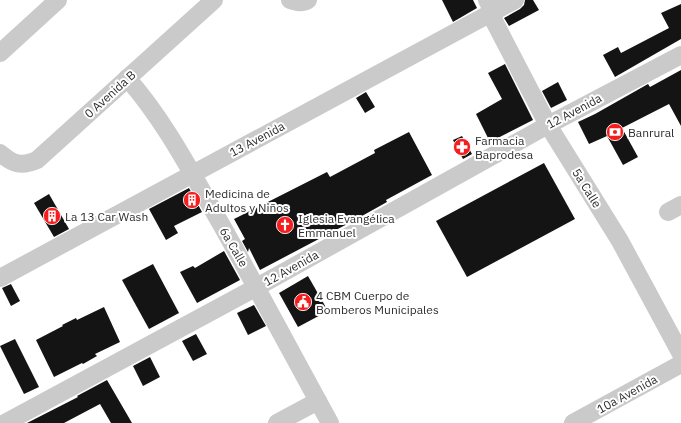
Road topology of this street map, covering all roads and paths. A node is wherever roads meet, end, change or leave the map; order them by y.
1 (58, 0) edge
2 (214, 0) edge
3 (477, 0) edge
4 (515, 0) edge
5 (490, 12) edge
6 (0, 53) edge
7 (681, 55) edge
8 (127, 78) junction
9 (548, 125) junction
10 (0, 153) edge
11 (192, 174) junction
12 (0, 278) edge
13 (257, 287) junction
14 (681, 354) edge
15 (681, 364) edge
16 (318, 401) junction
17 (5, 423) edge
18 (277, 423) edge
19 (330, 423) edge
20 (573, 423) edge

1 - 6 street
2 - 8 street, 0 Avenida B
3 - 5 street, 5a Calle
4 - 5 street, 13 Avenida
5 - 9 street, 5a Calle
5 - 11 street, 13 Avenida
7 - 9 street, 12 Avenida
8 - 10 street, 0 Avenida B
8 - 11 street, 6a Calle
9 - 13 street, 12 Avenida
9 - 14 street, 5a Calle
11 - 12 street, 13 Avenida
11 - 13 street, 6a Calle
13 - 16 street, 6a Calle
13 - 17 street, 12 Avenida
15 - 20 street, 10a Avenida
16 - 18 street
16 - 19 street, 6a Calle

